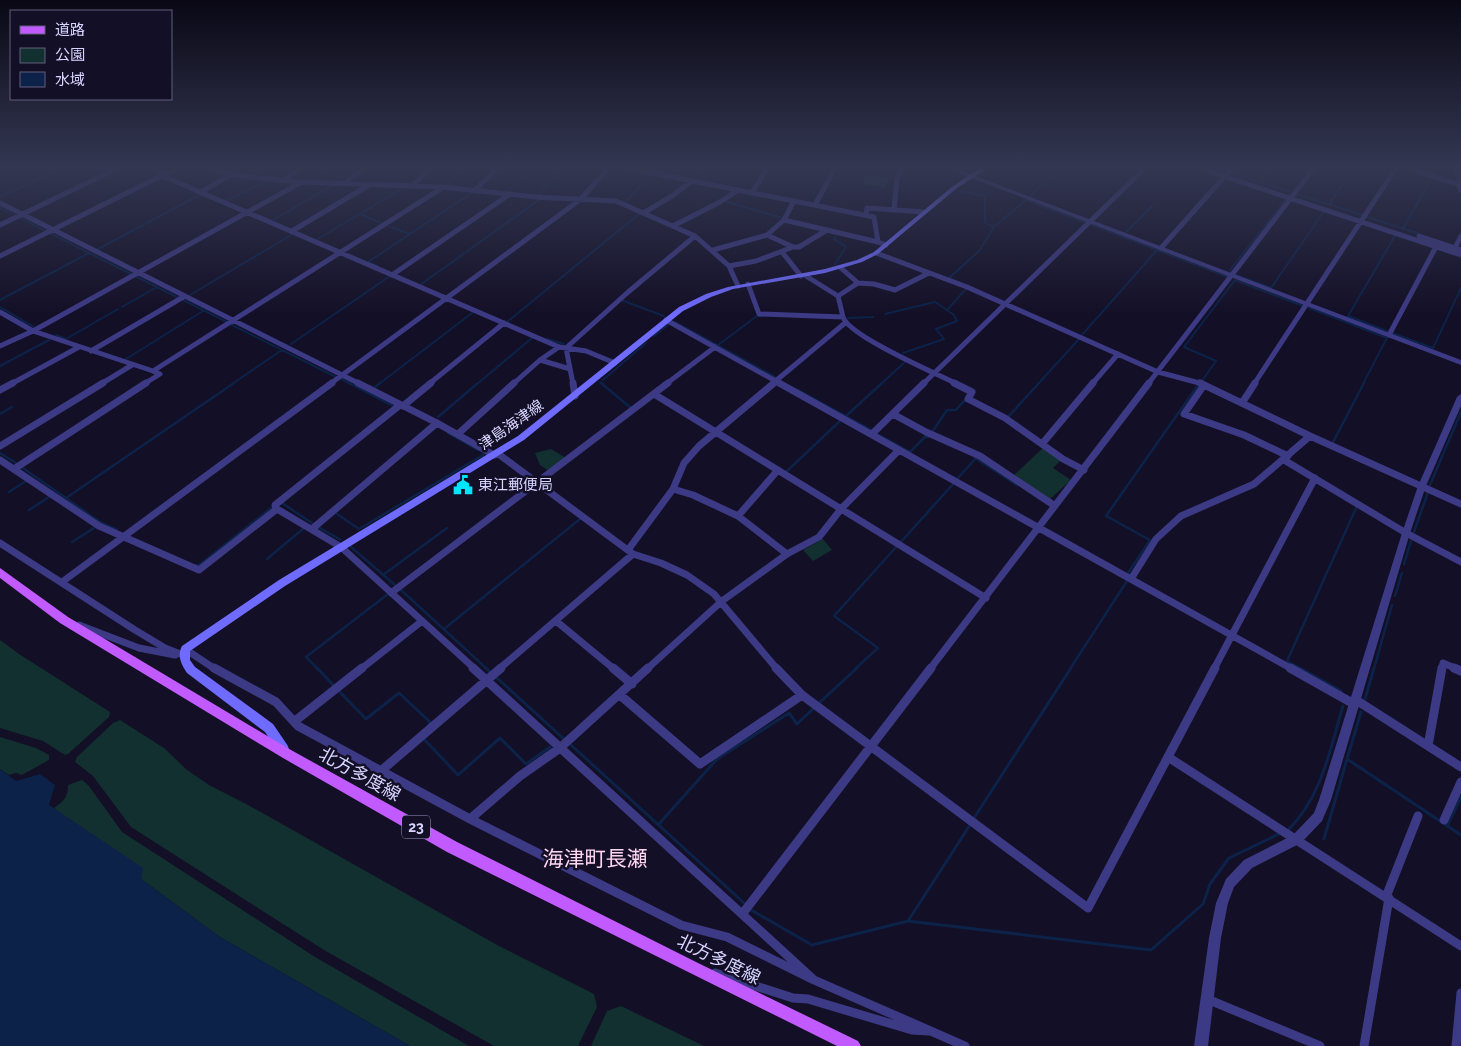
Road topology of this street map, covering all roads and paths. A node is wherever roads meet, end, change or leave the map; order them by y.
1 (16, 217) edge
2 (26, 217) edge
3 (81, 217) edge
4 (238, 217) edge
5 (258, 217) edge
6 (316, 217) edge
7 (397, 217) edge
8 (477, 217) edge
9 (557, 217) edge
10 (655, 217) edge
11 (691, 217) edge
12 (786, 217) edge
13 (871, 217) edge
14 (918, 217) edge
15 (1079, 217) edge
16 (1094, 217) edge
17 (1189, 217) edge
18 (1277, 217) edge
19 (1354, 217) edge
20 (1365, 217) edge
21 (784, 220) junction
22 (1363, 220) junction
23 (1090, 221) junction
24 (0, 225) edge
25 (673, 226) junction
26 (827, 230) junction
27 (292, 231) junction
28 (50, 232) junction
29 (767, 235) junction
30 (695, 236) junction
31 (1461, 236) edge
32 (882, 244) junction
33 (1437, 244) junction
34 (794, 247) junction
35 (1161, 248) junction
36 (1458, 249) edge
37 (713, 250) junction
38 (341, 252) junction
39 (782, 252) junction
40 (876, 253) junction
41 (1461, 255) edge
42 (0, 256) edge
43 (729, 266) junction
44 (841, 268) junction
45 (138, 273) junction
46 (929, 273) junction
47 (392, 275) junction
48 (1232, 275) junction
49 (804, 276) junction
50 (748, 284) junction
51 (858, 284) junction
52 (738, 286) junction
53 (838, 296) junction
54 (181, 298) junction
55 (446, 299) junction
56 (1005, 304) junction
57 (1308, 304) junction
58 (0, 312) edge
59 (234, 320) junction
60 (666, 320) junction
61 (844, 320) junction
62 (504, 324) junction
63 (33, 331) junction
64 (1389, 335) junction
65 (0, 346) edge
66 (79, 347) junction
67 (562, 347) junction
68 (715, 348) junction
69 (91, 351) junction
70 (1118, 354) junction
71 (540, 360) junction
72 (1461, 363) edge
73 (615, 364) junction
74 (132, 365) junction
75 (570, 369) junction
76 (153, 371) junction
77 (935, 372) junction
78 (1158, 372) junction
79 (343, 376) junction
80 (777, 382) junction
81 (1204, 385) junction
82 (0, 390) edge
83 (654, 394) junction
84 (575, 396) junction
85 (1461, 397) edge
86 (1242, 403) junction
87 (402, 405) junction
88 (893, 414) junction
89 (437, 423) junction
90 (717, 432) junction
91 (458, 434) junction
92 (872, 434) junction
93 (1310, 436) junction
94 (1042, 444) junction
95 (0, 446) edge
96 (899, 450) junction
97 (495, 454) junction
98 (1286, 458) junction
99 (0, 460) edge
100 (14, 469) junction
101 (778, 470) junction
102 (1084, 470) junction
103 (1315, 478) junction
104 (537, 482) junction
105 (1422, 486) junction
106 (673, 489) junction
107 (1461, 504) edge
108 (1055, 506) junction
109 (842, 509) junction
110 (276, 510) junction
111 (738, 516) junction
112 (1039, 528) junction
113 (312, 529) junction
114 (1406, 533) junction
115 (123, 538) junction
116 (0, 543) edge
117 (341, 547) junction
118 (631, 552) junction
119 (788, 554) junction
120 (1461, 562) edge
121 (0, 572) edge
122 (1131, 579) junction
123 (62, 582) junction
124 (391, 593) junction
125 (986, 598) junction
126 (722, 601) junction
127 (64, 620) junction
128 (422, 621) junction
129 (556, 621) junction
130 (1232, 636) junction
131 (184, 652) junction
132 (1461, 671) edge
133 (488, 680) junction
134 (632, 684) junction
135 (620, 694) junction
136 (802, 695) junction
137 (1355, 702) junction
138 (294, 721) junction
139 (872, 746) junction
140 (1428, 746) junction
141 (560, 748) junction
142 (287, 754) junction
143 (1168, 757) junction
144 (1461, 767) edge
145 (382, 770) junction
146 (1461, 782) edge
147 (1418, 816) dead end
148 (470, 820) junction
149 (1444, 820) dead end
150 (1297, 839) junction
151 (1388, 898) junction
152 (743, 914) junction
153 (1461, 946) edge
154 (693, 968) junction
155 (814, 980) junction
156 (1461, 993) edge
157 (1207, 999) junction
158 (935, 1032) junction
159 (853, 1046) edge
160 (953, 1046) edge
161 (965, 1046) edge
162 (1201, 1046) edge
163 (1320, 1046) edge
164 (1364, 1046) edge
165 (1456, 1046) edge

1 - 24 street
2 - 28 street
3 - 28 street
4 - 45 street
5 - 27 street
6 - 27 street
7 - 38 street
8 - 47 street
9 - 55 street
10 - 25 street
11 - 25 street
12 - 21 street
13 - 32 street
14 - 32 main road, 津島海津線
15 - 23 street
16 - 23 street
17 - 35 street
18 - 48 street
19 - 22 street
20 - 22 street
21 - 26 street
21 - 29 street
22 - 33 street
22 - 57 street
23 - 35 street
23 - 56 street
25 - 30 street
26 - 32 street
26 - 34 street
27 - 38 street
28 - 42 street
28 - 45 street
29 - 34 street
29 - 37 street
30 - 37 street
30 - 67 street
31 - 36 street
32 - 40 main road, 津島海津線
33 - 36 street
33 - 41 street
33 - 64 street
34 - 39 street
35 - 48 street
37 - 43 street
38 - 47 street
38 - 59 street
39 - 43 street
39 - 49 street
40 - 44 main road, 津島海津線
40 - 46 street
43 - 52 street
44 - 49 main road, 津島海津線
44 - 51 street
45 - 54 street
45 - 63 street
46 - 51 street
46 - 56 street
47 - 55 street
48 - 57 street
48 - 78 street
49 - 50 main road, 津島海津線
49 - 53 street
50 - 52 main road, 津島海津線
50 - 61 street
51 - 53 street
52 - 60 main road, 津島海津線
53 - 61 street
54 - 59 street
54 - 69 street
55 - 62 street
55 - 79 street
56 - 70 street
56 - 77 street
57 - 64 street
57 - 86 street
58 - 63 street
59 - 76 street
59 - 79 street
60 - 68 street
60 - 73 main road, 津島海津線
61 - 77 street
61 - 80 street
62 - 67 street
62 - 87 street
63 - 65 street
63 - 66 street
64 - 72 street
66 - 69 street
66 - 82 street
67 - 71 street
67 - 73 street
67 - 75 street
68 - 80 street
68 - 83 street
69 - 74 street
70 - 78 street
70 - 94 street
71 - 75 street
71 - 91 street
73 - 84 main road, 津島海津線
74 - 76 street
74 - 95 street
75 - 84 street
76 - 100 street
77 - 88 street
77 - 94 street
78 - 81 street
78 - 102 street
79 - 87 street
79 - 115 street
80 - 90 street
80 - 92 street
81 - 86 street
81 - 98 street
83 - 90 street
83 - 104 street
84 - 97 main road, 津島海津線
85 - 105 street
86 - 93 street
87 - 89 street
87 - 110 street
88 - 92 street
88 - 108 street
89 - 91 street
89 - 113 street
90 - 101 street
90 - 106 street
91 - 97 street
92 - 96 street
93 - 98 street
93 - 105 street
94 - 102 street
96 - 109 street
96 - 112 street
97 - 104 street
97 - 117 main road, 津島海津線
98 - 103 street
98 - 122 street
99 - 100 street
100 - 115 street
101 - 109 street
101 - 111 street
102 - 108 street
103 - 114 street
103 - 130 street
104 - 118 street
104 - 124 street
105 - 107 street
105 - 114 street
106 - 111 street
106 - 118 street
108 - 112 street
109 - 119 street
109 - 125 street
110 - 113 street
110 - 115 street
111 - 119 street
112 - 122 street
112 - 125 street
113 - 117 street
114 - 120 street
114 - 137 street
115 - 123 street
116 - 123 street
117 - 124 street
117 - 131 main road, 津島海津線
118 - 126 street
118 - 129 street
119 - 126 street
121 - 127 main road, 北方多度線 / 23
122 - 130 street
123 - 131 street
124 - 128 street
125 - 139 street
126 - 134 street
126 - 136 street
127 - 131 street
127 - 142 main road, 北方多度線 / 23
128 - 133 street
128 - 138 street
129 - 133 street
129 - 134 street
130 - 137 street
130 - 143 street
131 - 138 street
131 - 142 main road
132 - 140 street
133 - 141 street
133 - 145 street
134 - 135 street
135 - 136 street
135 - 141 street
136 - 139 street
137 - 140 street
137 - 150 street
138 - 145 street
139 - 143 street
139 - 152 street
140 - 144 street
141 - 148 street
141 - 152 street
142 - 154 main road, 北方多度線 / 23
143 - 150 street
145 - 148 street
146 - 149 street
147 - 151 street
148 - 155 street
150 - 151 street
150 - 157 street
151 - 153 street
151 - 164 street
152 - 155 street
154 - 158 street
154 - 159 main road, 北方多度線 / 23
155 - 158 street
156 - 165 street
157 - 162 street
157 - 163 street
158 - 160 street
158 - 161 street

